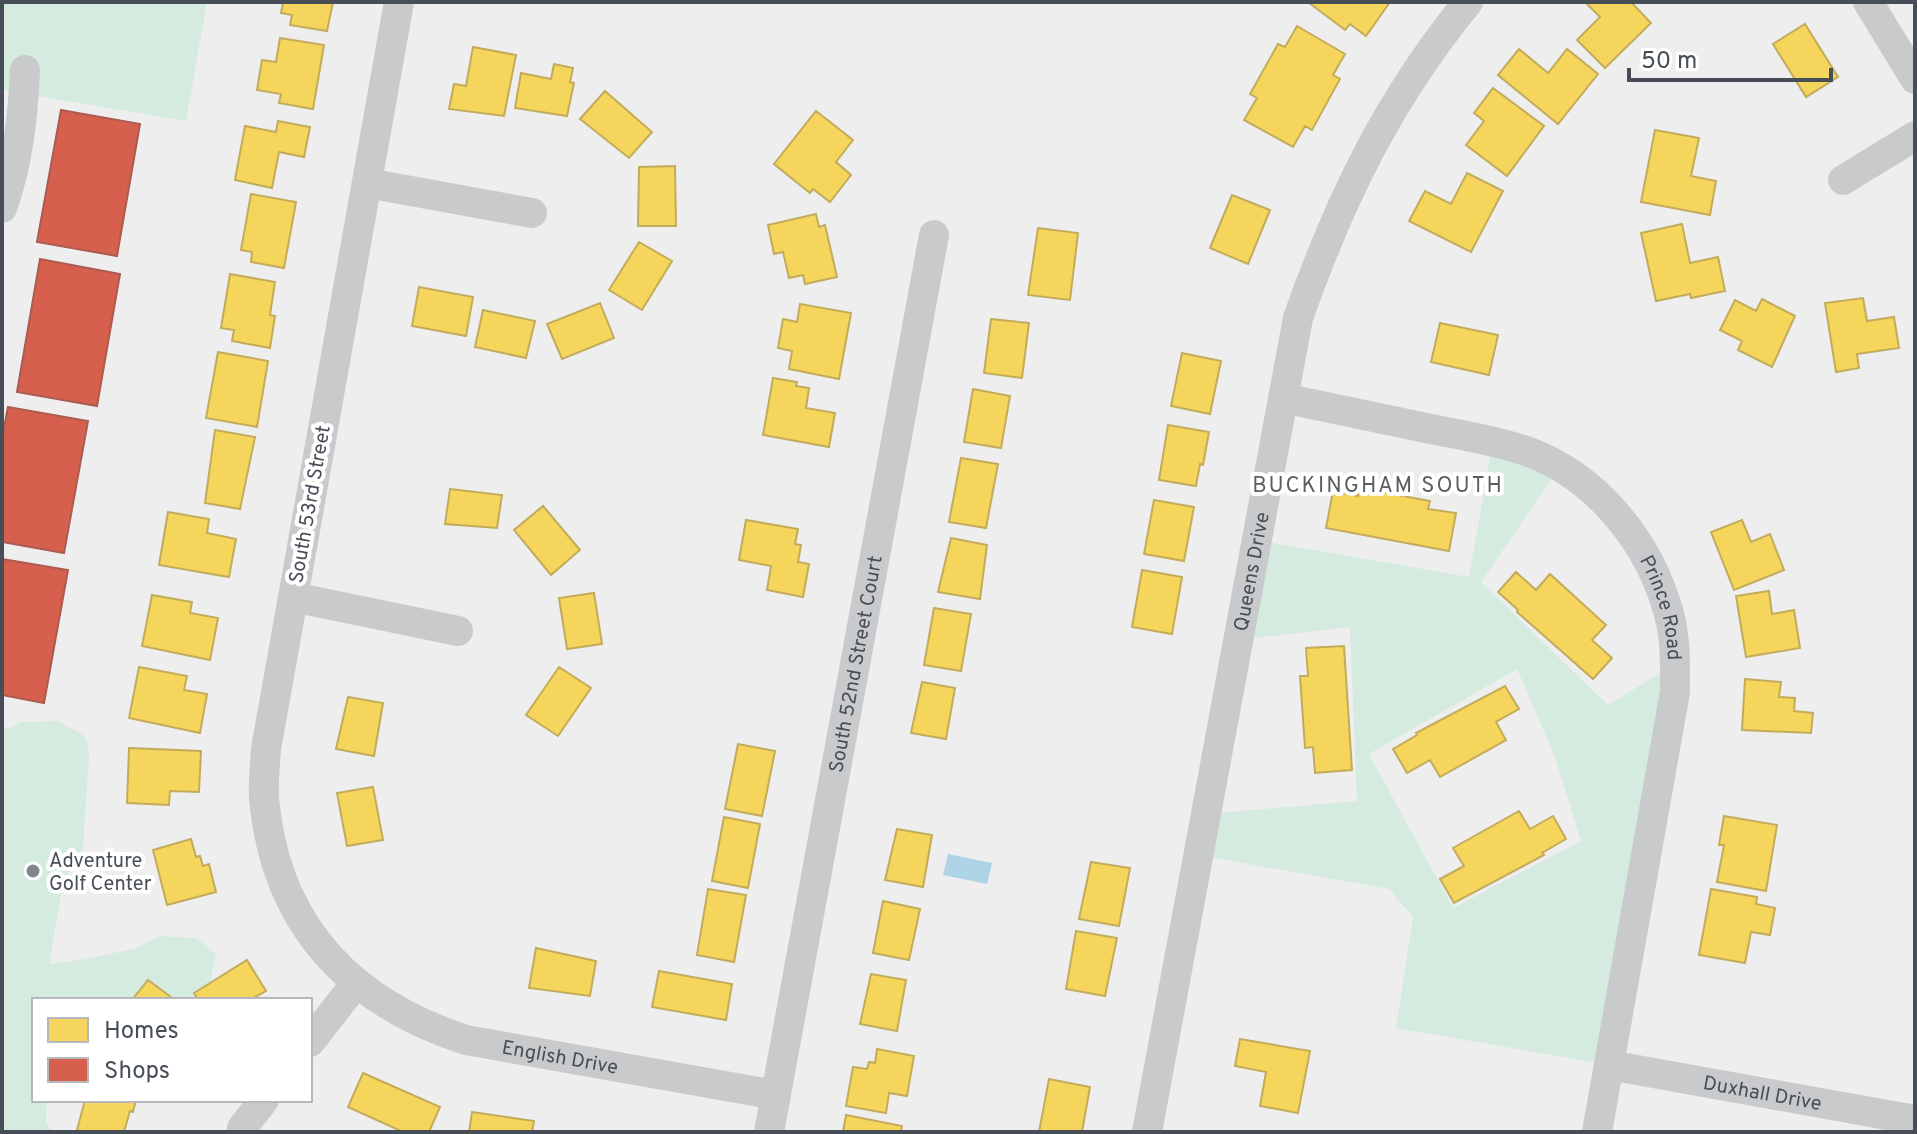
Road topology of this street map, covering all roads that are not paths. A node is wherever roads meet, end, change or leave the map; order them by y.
1 (399, 2) edge
2 (1468, 2) edge
3 (1868, 2) edge
4 (25, 70) dead end
5 (1915, 79) edge
6 (1915, 136) edge
7 (1843, 180) dead end
8 (367, 183) junction
9 (2, 208) edge
10 (532, 213) dead end
11 (934, 235) dead end
12 (1283, 398) junction
13 (293, 597) junction
14 (458, 631) dead end
15 (356, 983) junction
16 (312, 1039) edge
17 (1609, 1065) junction
18 (776, 1095) junction
19 (262, 1102) edge
20 (1915, 1120) edge
21 (242, 1128) dead end
22 (769, 1132) edge
23 (1147, 1132) edge
24 (1597, 1132) edge

1 - 8 street, South 53rd Street
2 - 12 street, Queens Drive
3 - 5 street
4 - 9 street
6 - 7 street
8 - 10 street
8 - 13 street, South 53rd Street
11 - 18 street, South 52nd Street Court
12 - 17 street, Prince Road
12 - 23 street, Queens Drive
13 - 14 street
13 - 15 street, South 53rd Street
15 - 16 street
15 - 18 street, English Drive
17 - 20 street, Duxhall Drive
17 - 24 street, Prince Road
18 - 22 street, South 52nd Street Court
19 - 21 street

